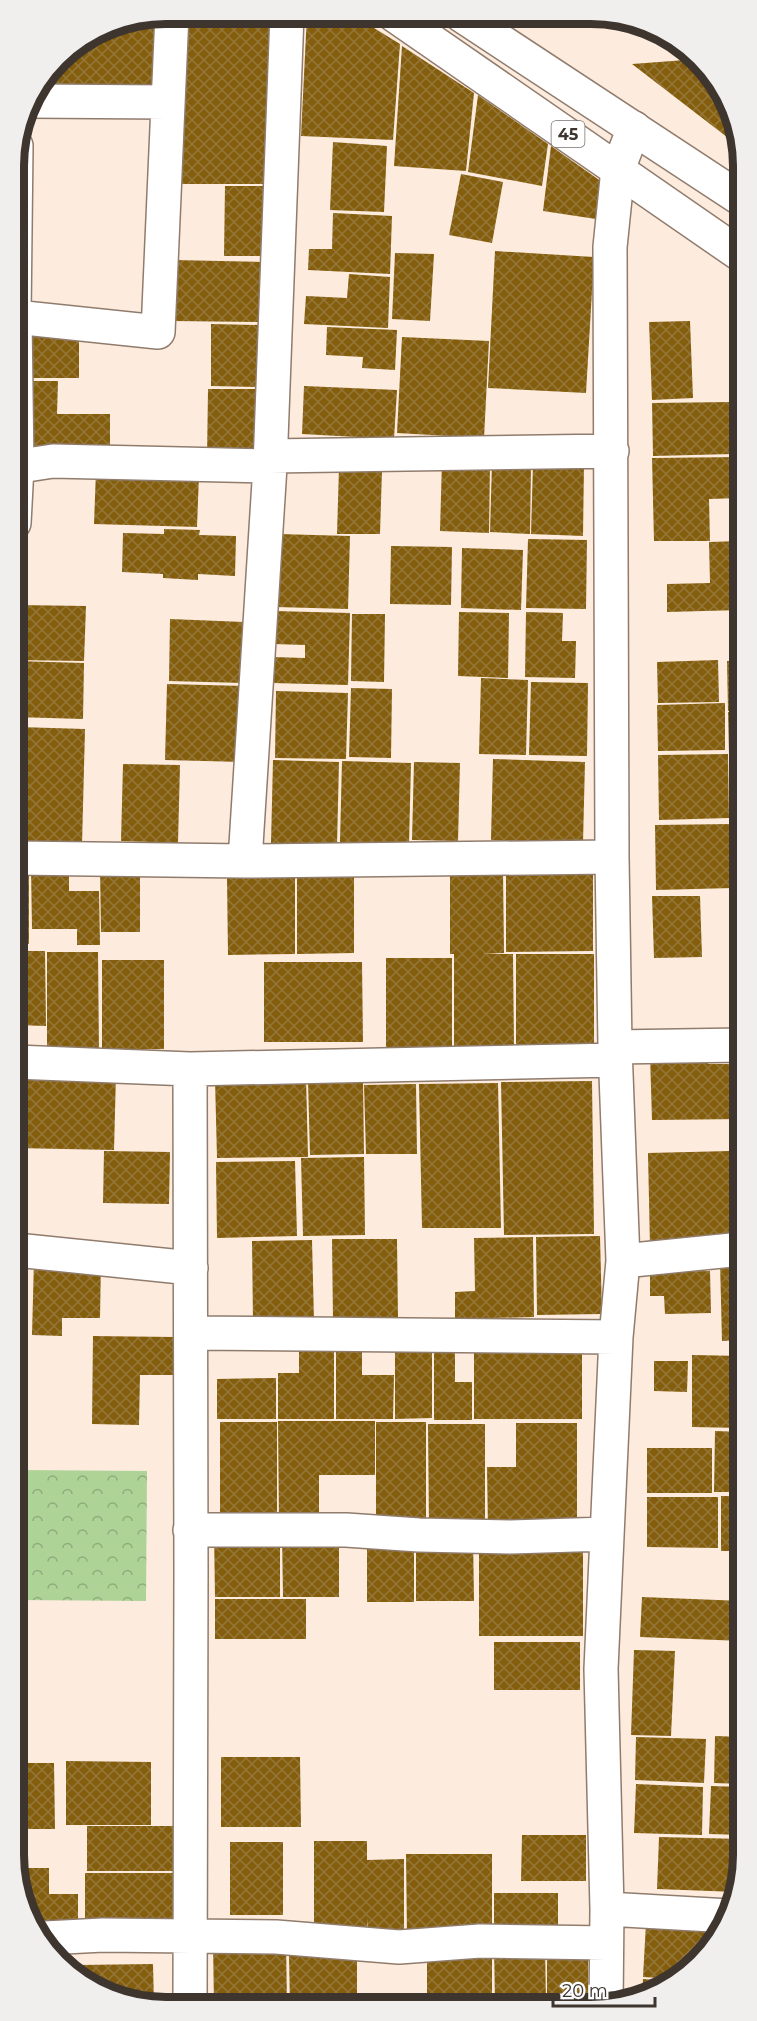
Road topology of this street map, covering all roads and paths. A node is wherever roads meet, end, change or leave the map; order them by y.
1 (172, 24) edge
2 (288, 24) edge
3 (407, 24) edge
4 (475, 24) edge
5 (41, 100) edge
6 (168, 102) junction
7 (634, 128) junction
8 (618, 169) junction
9 (733, 194) edge
10 (733, 249) edge
11 (24, 318) edge
12 (612, 451) junction
13 (270, 461) junction
14 (24, 465) edge
15 (612, 857) junction
16 (24, 858) edge
17 (245, 861) junction
18 (733, 1046) edge
19 (615, 1053) junction
20 (24, 1062) edge
21 (190, 1069) junction
22 (733, 1250) edge
23 (24, 1251) edge
24 (623, 1261) junction
25 (191, 1268) junction
26 (191, 1333) junction
27 (616, 1337) junction
28 (190, 1530) junction
29 (607, 1534) junction
30 (606, 1909) junction
31 (719, 1915) edge
32 (190, 1936) junction
33 (50, 1938) edge
34 (606, 1943) junction
35 (606, 1996) edge
36 (190, 1997) edge

1 - 6 street
2 - 13 street
3 - 8 street, 45
4 - 7 street, 45
5 - 6 street
6 - 11 street
7 - 8 street
7 - 9 street, 45
8 - 10 street, 45
8 - 12 street
12 - 13 street
12 - 15 street
13 - 14 street
13 - 17 street
15 - 17 street
15 - 19 street
16 - 17 street
18 - 19 street
19 - 21 street
19 - 24 street
20 - 21 street
21 - 25 street
22 - 24 street
23 - 25 street
24 - 27 street
25 - 26 street
26 - 27 street
26 - 28 street
27 - 29 street
28 - 29 street
28 - 32 street
29 - 30 street
30 - 31 street
30 - 34 street
32 - 33 street
32 - 34 street
32 - 36 street
34 - 35 street

